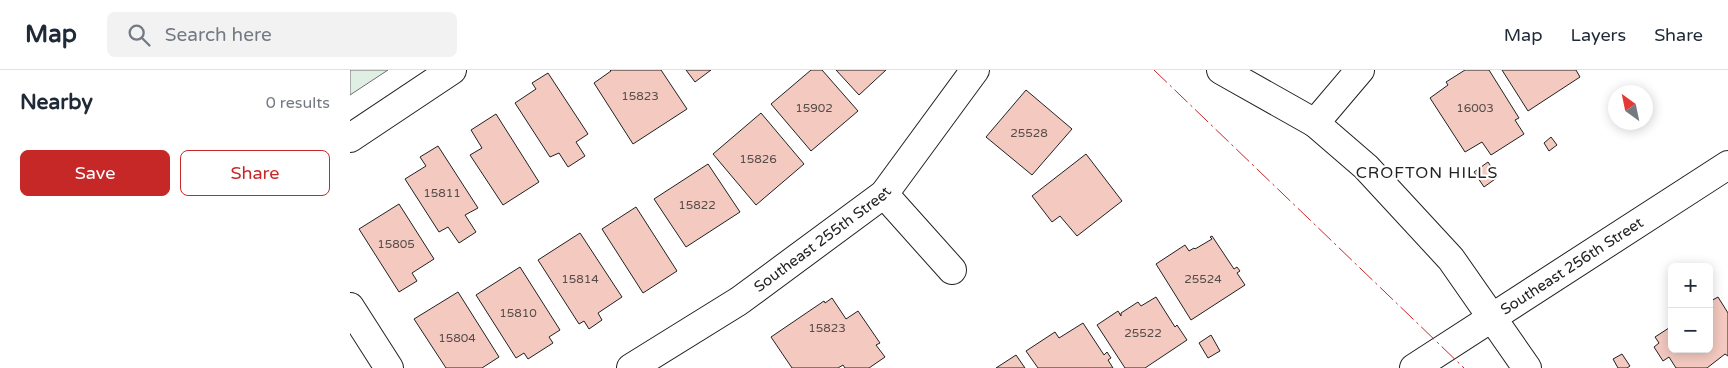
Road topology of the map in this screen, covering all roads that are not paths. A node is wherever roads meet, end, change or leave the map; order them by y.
1 (452, 70) edge
2 (975, 70) edge
3 (1222, 70) edge
4 (1360, 70) edge
5 (1315, 123) junction
6 (350, 138) edge
7 (1728, 165) edge
8 (884, 194) junction
9 (952, 270) dead end
10 (350, 307) edge
11 (1493, 318) junction
12 (389, 368) edge
13 (632, 368) edge
14 (1414, 368) edge
15 (1527, 368) edge

1 - 6 street
2 - 8 street, Southeast 255th Street
3 - 5 street
4 - 5 street
5 - 11 street
7 - 11 street, Southeast 256th Street
8 - 9 street
8 - 13 street, Southeast 255th Street
10 - 12 street
11 - 14 street, Southeast 256th Street
11 - 15 street

